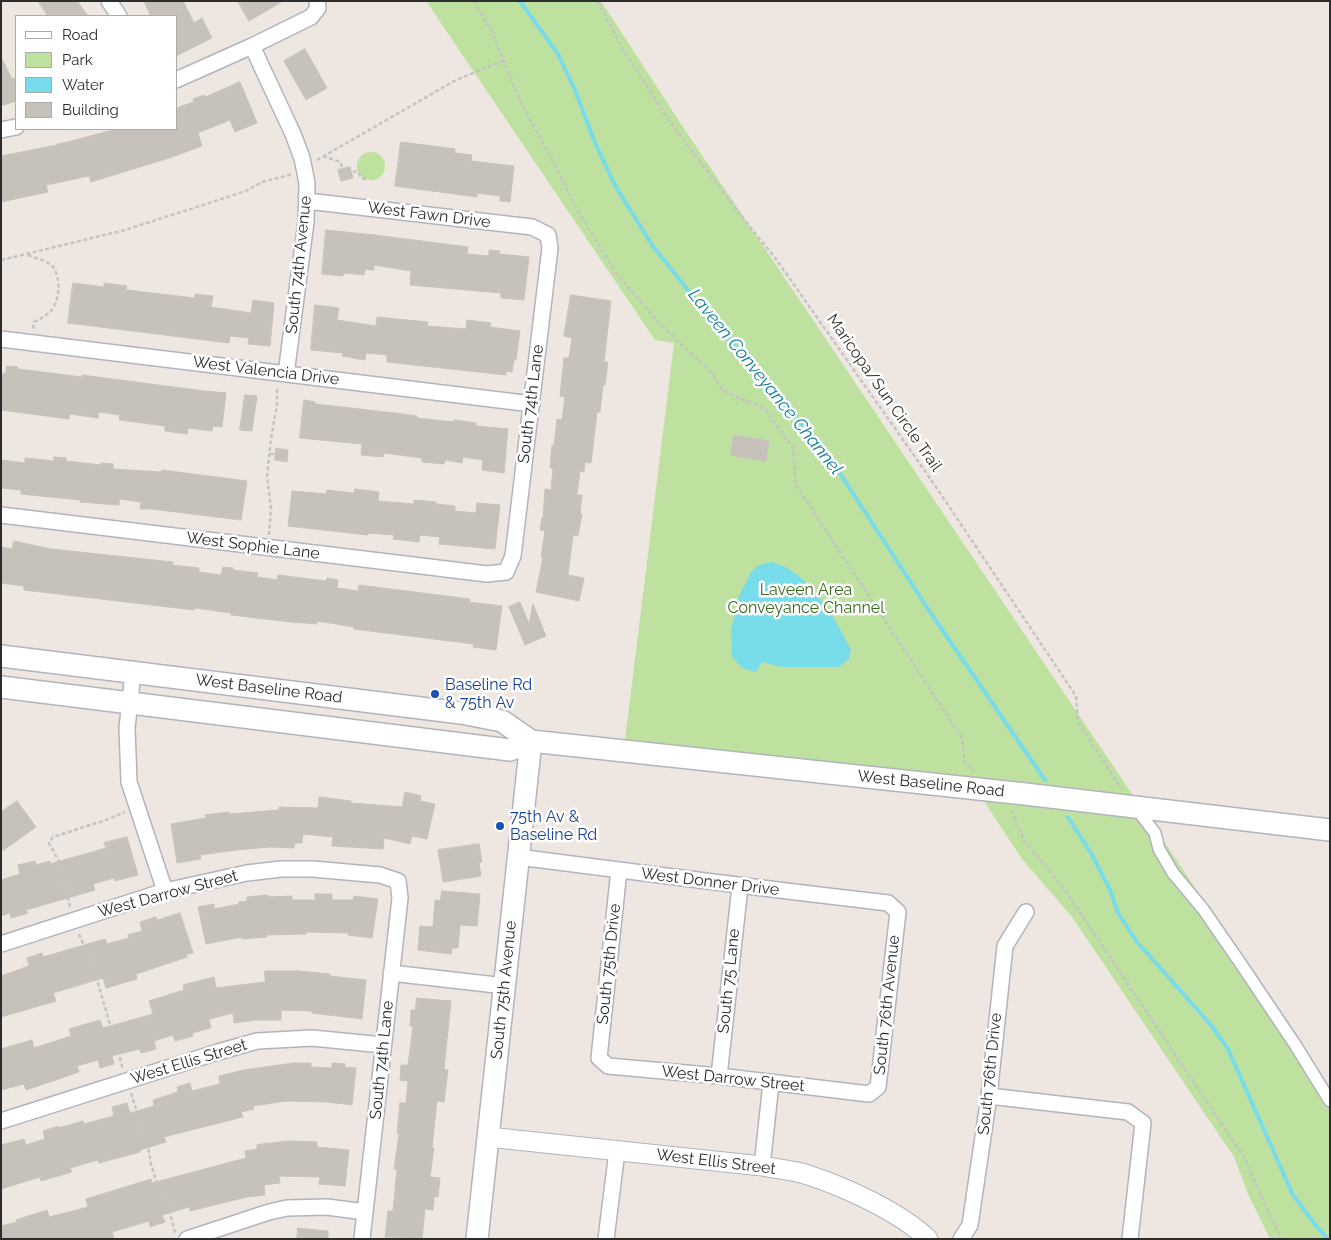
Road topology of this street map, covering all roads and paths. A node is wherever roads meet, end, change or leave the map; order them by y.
1 (109, 1) edge
2 (474, 1) edge
3 (597, 1) edge
4 (318, 5) edge
5 (118, 15) edge
6 (252, 46) junction
7 (503, 61) junction
8 (178, 79) edge
9 (15, 127) edge
10 (1, 130) edge
11 (323, 156) junction
12 (303, 163) junction
13 (368, 180) dead end
14 (307, 201) junction
15 (548, 235) joint
16 (26, 254) junction
17 (1, 260) edge
18 (1, 340) edge
19 (32, 343) junction
20 (282, 373) junction
21 (532, 404) junction
22 (270, 454) junction
23 (275, 454) dead end
24 (1, 515) edge
25 (268, 548) junction
26 (506, 572) joint
27 (1, 656) edge
28 (134, 673) junction
29 (1, 687) edge
30 (130, 702) junction
31 (531, 741) junction
32 (977, 774) dead end
33 (996, 791) junction
34 (136, 806) junction
35 (1134, 806) junction
36 (1330, 830) edge
37 (518, 857) junction
38 (619, 870) junction
39 (398, 881) joint
40 (740, 887) junction
41 (165, 891) junction
42 (898, 912) joint
43 (1026, 912) dead end
44 (74, 920) junction
45 (1, 944) edge
46 (391, 973) junction
47 (504, 986) junction
48 (383, 1045) junction
49 (599, 1058) joint
50 (718, 1076) junction
51 (127, 1080) junction
52 (771, 1083) junction
53 (870, 1094) joint
54 (989, 1096) junction
55 (1330, 1101) edge
56 (1, 1121) edge
57 (488, 1138) junction
58 (617, 1151) junction
59 (762, 1166) junction
60 (365, 1212) junction
61 (177, 1239) edge
62 (187, 1239) edge
63 (362, 1239) edge
64 (476, 1239) edge
65 (606, 1239) edge
66 (928, 1239) edge
67 (962, 1239) edge
68 (1130, 1239) edge
69 (1282, 1239) edge

1 - 5 street
2 - 7 path
3 - 35 path, Maricopa/Sun Circle Trail
4 - 6 street
6 - 8 street
6 - 12 street, South 74th Avenue
7 - 11 path
7 - 32 path
9 - 10 street
11 - 12 path
11 - 13 path
12 - 14 street, South 74th Avenue
12 - 16 path
14 - 15 street, West Fawn Drive
14 - 20 street, South 74th Avenue
15 - 21 street, South 74th Lane
16 - 17 path
16 - 19 path
18 - 19 street, West Valencia Drive
19 - 20 street, West Valencia Drive
20 - 21 street, West Valencia Drive
20 - 22 path
21 - 26 street, South 74th Lane
22 - 23 path
22 - 25 path
24 - 25 street, West Sophie Lane
25 - 26 street, West Sophie Lane
27 - 28 main road, West Baseline Road
28 - 30 street
28 - 31 main road, West Baseline Road
29 - 30 main road, West Baseline Road
30 - 31 main road, West Baseline Road
30 - 34 street
31 - 33 main road, West Baseline Road
31 - 37 main road, South 75th Avenue
33 - 35 main road, West Baseline Road
33 - 69 path
34 - 41 street
34 - 44 path
35 - 36 main road, West Baseline Road
35 - 55 street
37 - 38 street, West Donner Drive
37 - 47 main road, South 75th Avenue
38 - 40 street, West Donner Drive
38 - 49 street, South 75th Drive
39 - 41 street, West Darrow Street
39 - 46 street, South 74th Lane
40 - 42 street, West Donner Drive
40 - 50 street, South 75 Lane
41 - 44 street, West Darrow Street
42 - 53 street, South 76th Avenue
43 - 54 street, South 76th Drive
44 - 45 street, West Darrow Street
44 - 51 path
46 - 47 street
46 - 48 street, South 74th Lane
47 - 57 main road, South 75th Avenue
48 - 51 street, West Ellis Street
48 - 60 street, South 74th Lane
49 - 50 street, West Darrow Street
50 - 52 street, West Darrow Street
51 - 56 street, West Ellis Street
51 - 61 path
52 - 53 street, West Darrow Street
52 - 59 street
54 - 67 street, South 76th Drive
54 - 68 street
57 - 58 street, West Ellis Street
57 - 64 main road, South 75th Avenue
58 - 59 street, West Ellis Street
58 - 65 street
59 - 66 street, West Ellis Street
60 - 62 street
60 - 63 street, South 74th Lane

